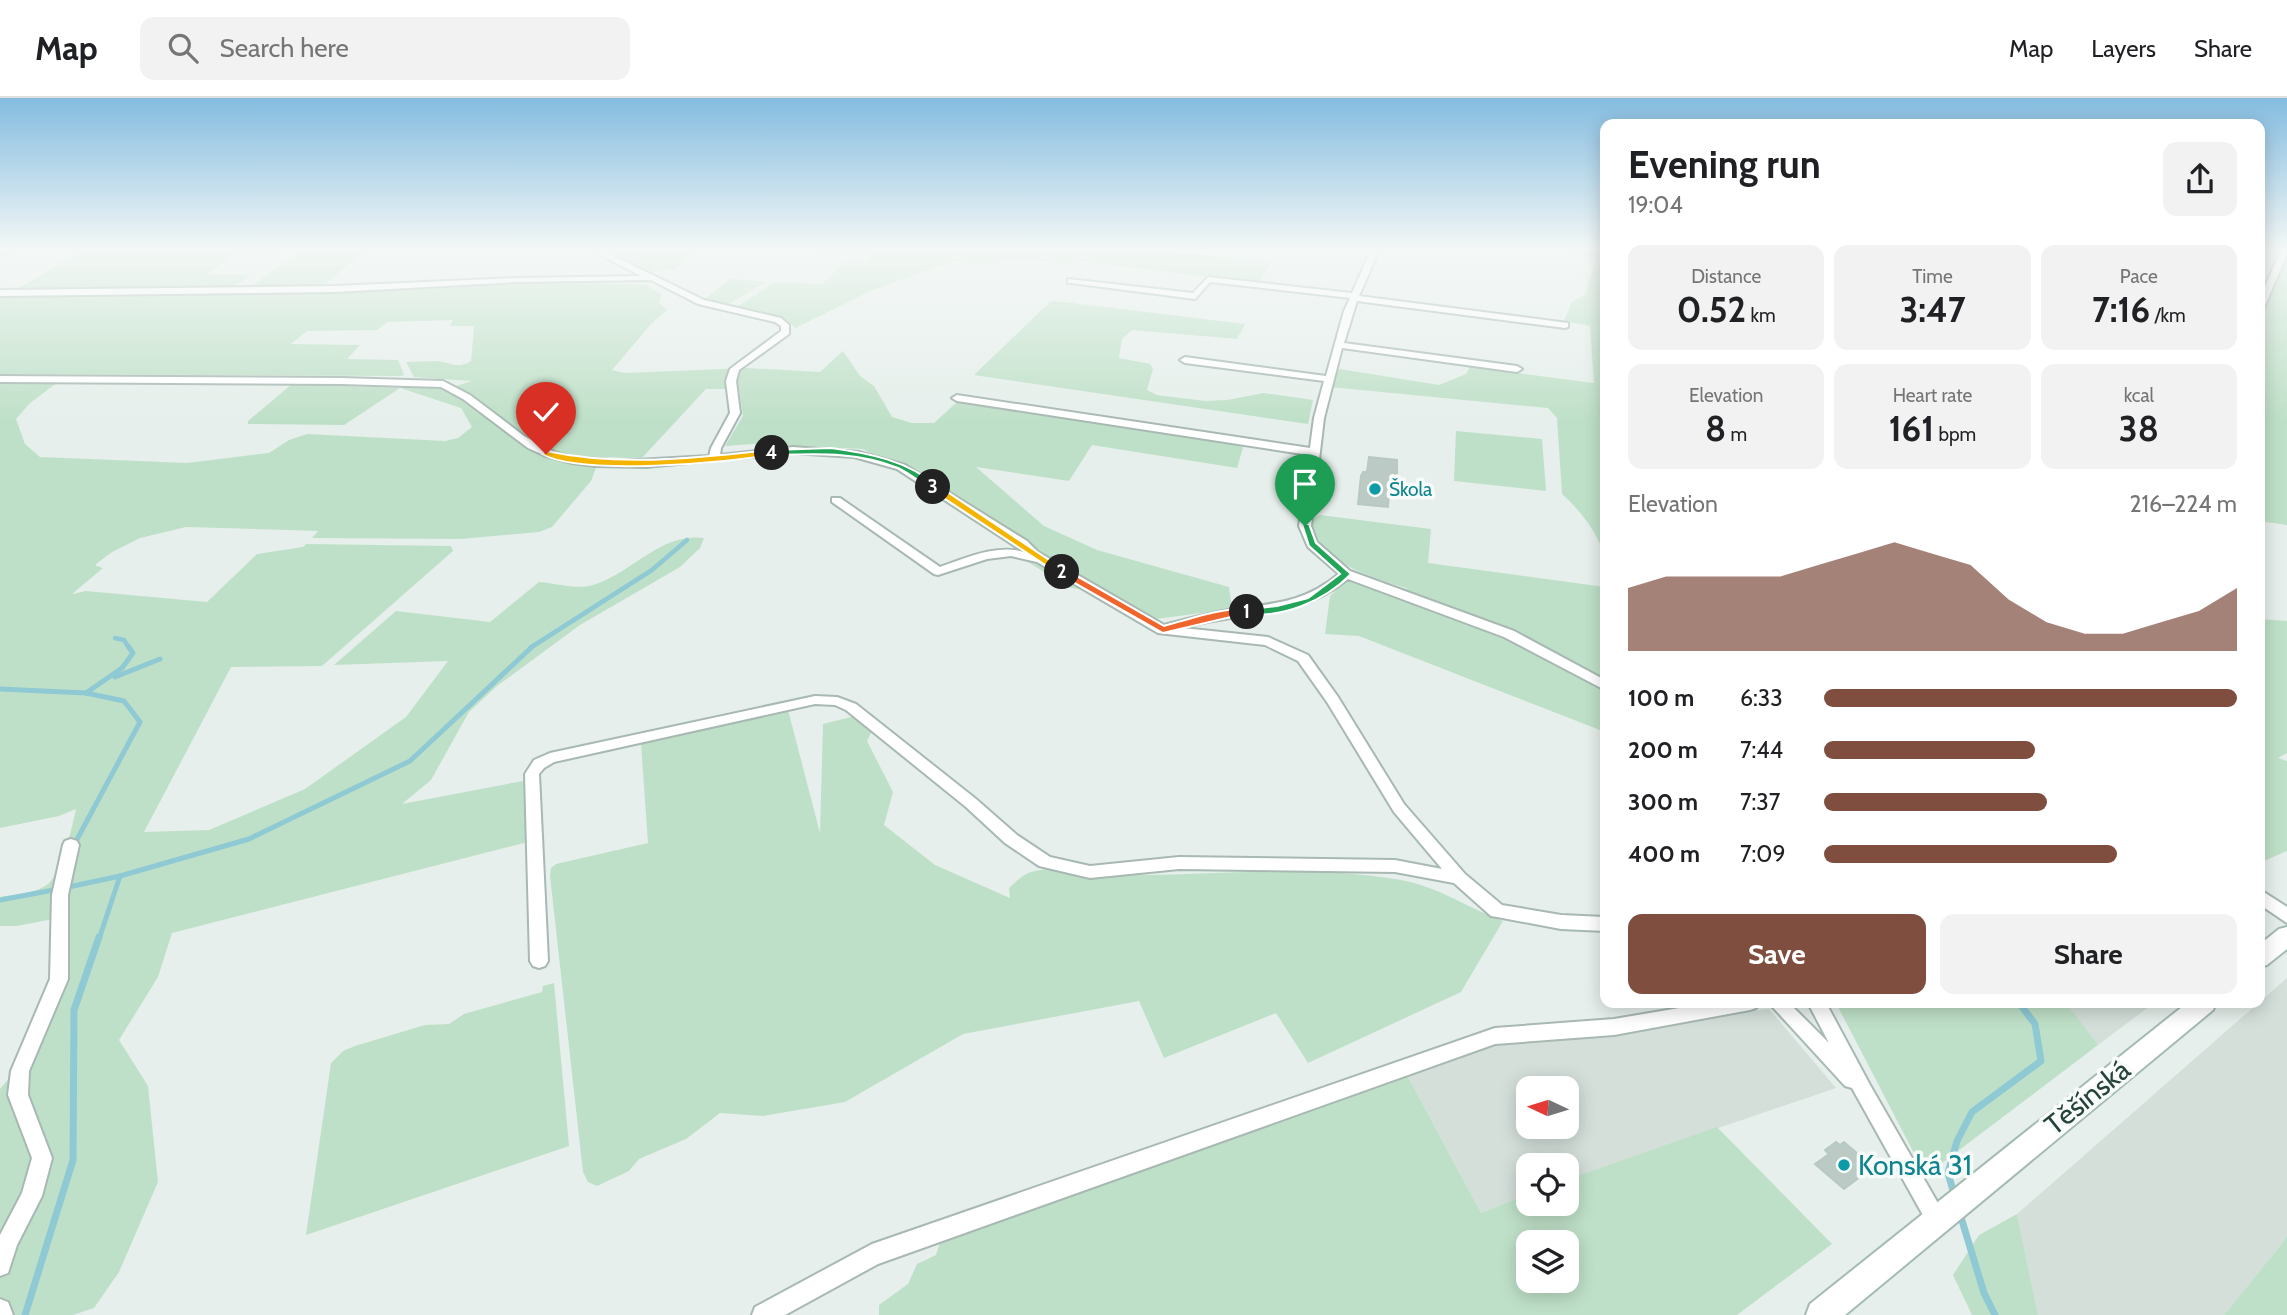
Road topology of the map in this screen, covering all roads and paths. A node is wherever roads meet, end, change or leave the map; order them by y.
1 (722, 307) edge
2 (1351, 307) edge
3 (1428, 307) edge
4 (1565, 325) dead end
5 (1339, 345) junction
6 (1185, 360) dead end
7 (1517, 369) dead end
8 (0, 379) edge
9 (1328, 379) junction
10 (957, 398) dead end
11 (1313, 452) junction
12 (713, 459) junction
13 (836, 500) dead end
14 (1043, 561) junction
15 (1346, 574) junction
16 (1163, 630) junction
17 (1600, 683) edge
18 (71, 845) dead end
19 (1459, 877) junction
20 (2265, 900) edge
21 (2287, 916) edge
22 (1600, 924) edge
23 (2287, 936) edge
24 (2265, 953) edge
25 (539, 961) dead end
26 (1722, 1008) edge
27 (1783, 1008) edge
28 (1820, 1008) edge
29 (2198, 1008) edge
30 (1863, 1091) junction
31 (1936, 1219) junction
32 (0, 1265) edge
33 (0, 1310) edge
34 (2, 1315) edge
35 (764, 1315) edge
36 (1821, 1315) edge

1 - 12 street
2 - 5 street
3 - 4 street
5 - 7 street
5 - 9 street
6 - 9 street
8 - 12 street
9 - 11 street
10 - 11 street
11 - 15 street
12 - 14 street
13 - 14 street
14 - 16 street
15 - 16 street
15 - 17 street
16 - 19 street
18 - 32 street
19 - 22 street
19 - 25 street
20 - 21 street
23 - 24 main road
26 - 35 street
27 - 30 street
28 - 30 street
29 - 31 main road, Těšínská
30 - 31 street
31 - 36 main road, Těšínská
33 - 34 street

